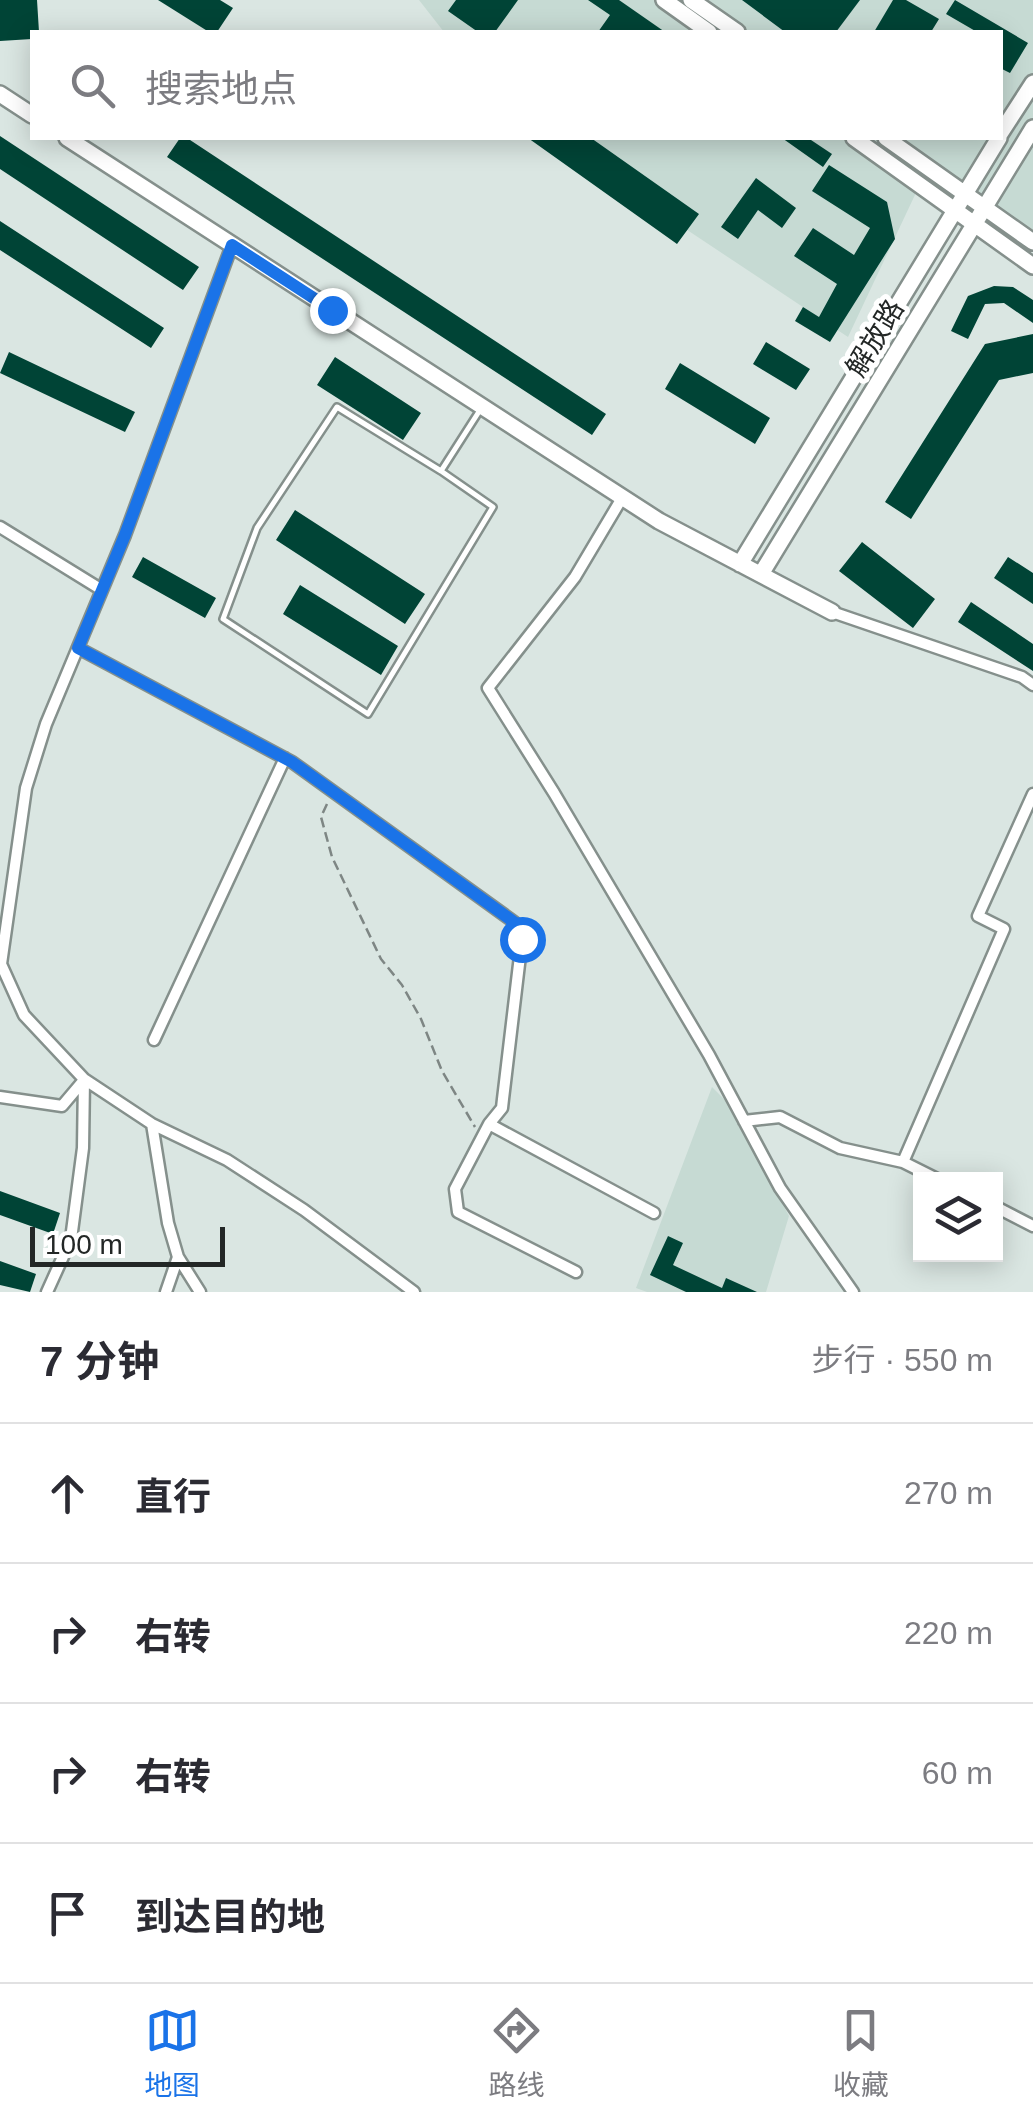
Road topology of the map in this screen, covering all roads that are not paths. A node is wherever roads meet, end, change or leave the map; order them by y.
1 (664, 0) edge
2 (691, 0) edge
3 (705, 30) edge
4 (734, 30) edge
5 (1033, 83) edge
6 (0, 94) edge
7 (30, 114) edge
8 (1033, 128) edge
9 (1003, 130) edge
10 (70, 140) edge
11 (857, 140) edge
12 (889, 140) edge
13 (996, 140) edge
14 (964, 192) junction
15 (984, 206) junction
16 (953, 209) junction
17 (973, 224) junction
18 (1033, 242) edge
19 (232, 245) junction
20 (1033, 266) edge
21 (482, 407) junction
22 (441, 471) junction
23 (622, 498) junction
24 (0, 527) edge
25 (740, 564) junction
26 (760, 574) junction
27 (102, 590) junction
28 (832, 612) joint
29 (78, 648) junction
30 (1033, 686) edge
31 (285, 758) junction
32 (1033, 794) edge
33 (4, 979) edge
34 (154, 1040) dead end
35 (84, 1079) junction
36 (0, 1097) edge
37 (744, 1121) junction
38 (152, 1124) junction
39 (489, 1124) junction
40 (903, 1162) junction
41 (923, 1172) edge
42 (1003, 1211) edge
43 (654, 1213) dead end
44 (1033, 1226) edge
45 (178, 1258) junction
46 (576, 1272) dead end
47 (47, 1292) edge
48 (166, 1292) edge
49 (200, 1292) edge
50 (414, 1292) edge
51 (853, 1292) edge

1 - 3 street
2 - 4 street
5 - 9 street, 解放路
6 - 7 street
8 - 15 street, 解放路
10 - 19 street
11 - 16 street
12 - 14 street
13 - 14 street, 解放路
14 - 15 street
14 - 16 street, 解放路
15 - 17 street, 解放路
15 - 18 street
16 - 17 street
16 - 25 street, 解放路
17 - 20 street
17 - 26 street, 解放路
19 - 21 street
19 - 27 street
21 - 22 lane
21 - 23 street
22 - 22 lane
23 - 25 street
23 - 37 street
24 - 27 street
25 - 26 street
26 - 28 street
27 - 29 street
28 - 30 street
29 - 31 street
29 - 33 street
31 - 34 street
31 - 39 street
32 - 40 street
33 - 35 street
35 - 36 street
35 - 38 street
35 - 47 street
37 - 40 street
37 - 51 street
38 - 45 street
38 - 50 street
39 - 43 street
39 - 46 street
40 - 41 street
42 - 44 street
45 - 48 street
45 - 49 street

